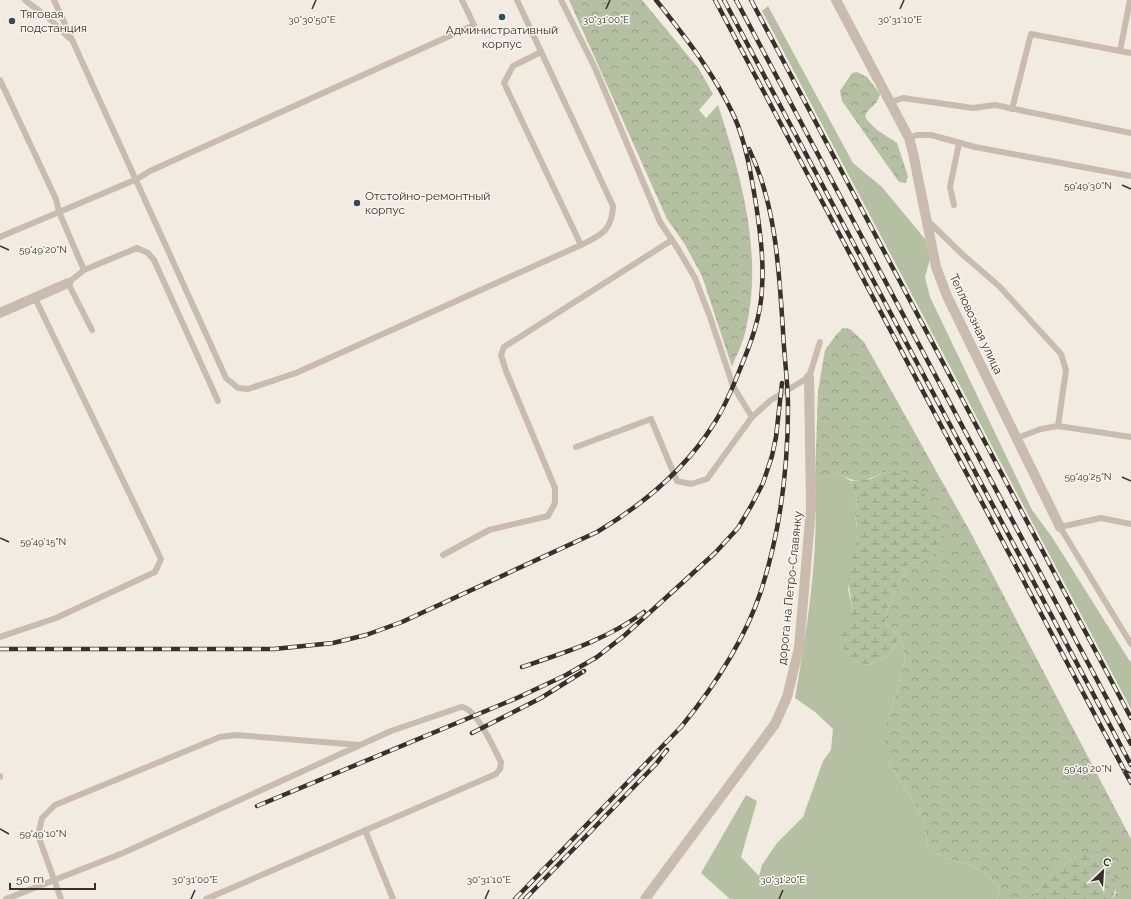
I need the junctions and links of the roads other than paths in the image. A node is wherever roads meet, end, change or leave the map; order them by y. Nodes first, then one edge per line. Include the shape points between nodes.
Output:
1 (25, 0) edge
2 (54, 0) edge
3 (462, 0) edge
4 (517, 0) edge
5 (561, 0) edge
6 (836, 0) edge
7 (1130, 0) edge
8 (73, 43) junction
9 (1120, 51) junction
10 (541, 52) junction
11 (1131, 53) edge
12 (0, 80) edge
13 (891, 102) junction
14 (1012, 109) junction
15 (1131, 133) edge
16 (909, 138) junction
17 (960, 143) junction
18 (1131, 176) edge
19 (137, 179) junction
20 (954, 205) dead end
21 (59, 212) junction
22 (926, 219) junction
23 (0, 237) edge
24 (672, 240) junction
25 (581, 245) junction
26 (84, 270) junction
27 (68, 283) junction
28 (35, 298) junction
29 (0, 313) edge
30 (92, 330) dead end
31 (820, 342) dead end
32 (809, 377) junction
33 (218, 401) dead end
34 (752, 418) junction
35 (1058, 426) junction
36 (1131, 437) edge
37 (1017, 438) junction
38 (576, 447) dead end
39 (1131, 524) edge
40 (1060, 527) junction
41 (443, 555) dead end
42 (0, 637) edge
43 (1131, 644) edge
44 (360, 745) junction
45 (365, 830) junction
46 (53, 880) junction
47 (6, 899) edge
48 (60, 899) edge
49 (206, 899) edge
50 (393, 899) edge
51 (644, 899) edge

1 - 8 lane via 51,20
2 - 8 lane
3 - 19 lane via 474,25 142,174
4 - 10 lane
5 - 24 lane via 595,68 660,222
6 - 13 street, Тепловозная улица
7 - 9 lane
8 - 19 lane
9 - 11 lane
9 - 14 lane via 1031,34
10 - 25 lane via 613,206 613,218 609,227 600,236
10 - 25 lane via 513,66 504,83
12 - 21 lane via 56,199
13 - 14 lane via 910,98 974,108 995,105
13 - 16 street, Тепловозная улица
14 - 15 lane
16 - 17 lane via 924,134
16 - 22 street, Тепловозная улица
17 - 18 lane
17 - 20 lane via 950,187
19 - 21 lane
19 - 25 lane via 226,378 238,388 260,386 296,373
21 - 23 lane
21 - 26 lane
22 - 35 lane via 999,286 1061,354 1066,370
22 - 37 street, Тепловозная улица via 936,267 946,296
24 - 34 lane via 695,278 733,386
24 - 41 lane via 504,347 501,355 555,488 555,503 548,516 489,530
26 - 27 lane
26 - 33 lane via 137,248 148,253 164,280
27 - 28 street
27 - 30 lane
28 - 29 street
28 - 42 lane via 161,559 155,572 56,618
31 - 32 lane
32 - 34 lane via 771,400
32 - 51 street, дорога на Петро-Славянку via 811,508 799,648 787,697 775,724
34 - 38 lane via 707,479 691,484 677,481 651,419
35 - 36 lane
35 - 37 lane
37 - 40 street, Тепловозная улица
39 - 40 lane via 1102,518
40 - 43 lane, Тепловозная улица
44 - 45 lane via 391,731 464,707 475,716 501,762 496,774
44 - 46 lane via 123,853
44 - 46 lane via 236,735 220,737 55,805 42,818 38,835
45 - 49 lane
45 - 50 lane
46 - 47 lane
46 - 48 lane

